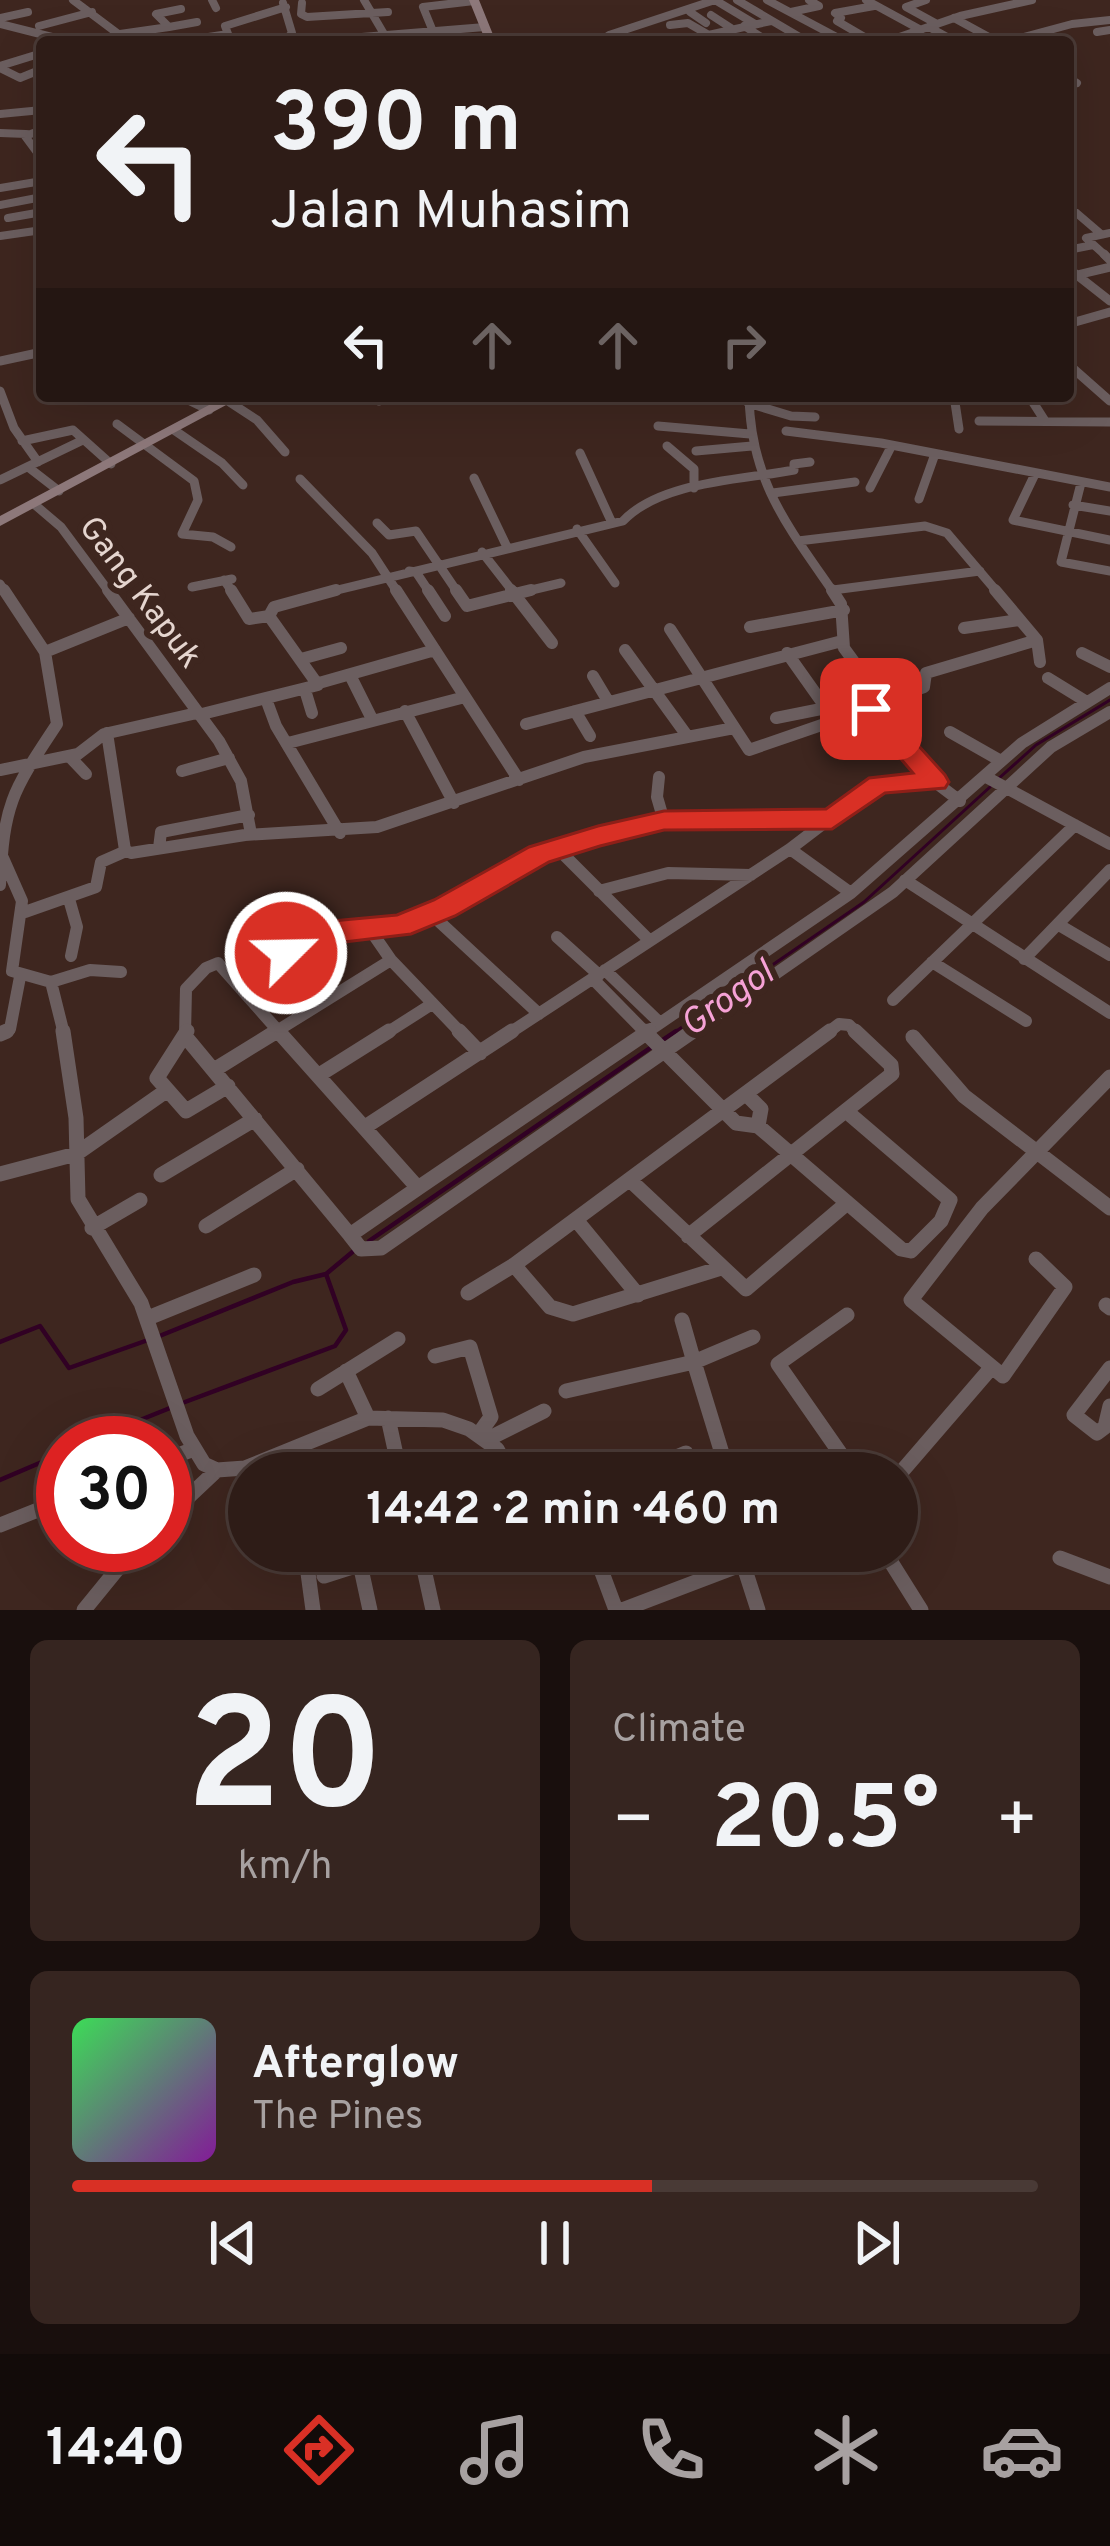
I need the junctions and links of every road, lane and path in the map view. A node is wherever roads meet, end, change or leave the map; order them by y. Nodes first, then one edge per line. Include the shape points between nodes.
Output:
1 (73, 0) edge
2 (364, 0) edge
3 (474, 0) edge
4 (715, 0) edge
5 (766, 0) edge
6 (809, 0) edge
7 (866, 0) edge
8 (926, 0) edge
9 (989, 0) edge
10 (1029, 0) edge
11 (341, 2) edge
12 (283, 3) edge
13 (302, 3) dead end
14 (742, 3) edge
15 (824, 4) dead end
16 (875, 5) junction
17 (725, 6) junction
18 (1001, 7) junction
19 (181, 9) dead end
20 (28, 12) dead end
21 (370, 12) junction
22 (388, 12) dead end
23 (690, 12) junction
24 (791, 12) junction
25 (92, 13) junction
26 (345, 13) junction
27 (334, 14) junction
28 (838, 17) junction
29 (657, 18) junction
30 (954, 18) junction
31 (3, 19) edge
32 (771, 20) junction
33 (1110, 20) edge
34 (197, 22) dead end
35 (755, 24) junction
36 (670, 26) junction
37 (744, 26) junction
38 (170, 27) junction
39 (485, 27) junction
40 (929, 27) junction
41 (730, 28) junction
42 (434, 29) junction
43 (1110, 30) edge
44 (1097, 32) dead end
45 (120, 34) junction
46 (384, 34) junction
47 (706, 34) junction
48 (608, 35) dead end
49 (49, 36) edge
50 (122, 36) edge
51 (229, 36) edge
52 (289, 36) edge
53 (350, 36) edge
54 (362, 36) edge
55 (438, 36) edge
56 (489, 36) edge
57 (686, 36) edge
58 (701, 36) edge
59 (760, 36) edge
60 (798, 36) edge
61 (835, 36) edge
62 (865, 36) edge
63 (903, 36) edge
64 (945, 36) edge
65 (990, 36) edge
66 (1025, 36) edge
67 (36, 55) edge
68 (0, 67) edge
69 (36, 71) edge
70 (36, 111) edge
71 (27, 112) junction
72 (0, 114) edge
73 (36, 124) edge
74 (36, 132) edge
75 (0, 133) edge
76 (26, 134) junction
77 (36, 150) edge
78 (36, 183) edge
79 (0, 188) edge
80 (36, 198) edge
81 (0, 206) edge
82 (1074, 211) edge
83 (36, 213) edge
84 (8, 218) dead end
85 (36, 231) edge
86 (1106, 233) edge
87 (0, 236) edge
88 (1093, 245) junction
89 (1074, 249) edge
90 (1110, 264) edge
91 (1074, 271) edge
92 (1074, 273) edge
93 (1110, 301) edge
94 (1110, 312) edge
95 (1074, 323) edge
96 (36, 353) edge
97 (0, 361) edge
98 (1074, 368) edge
99 (1105, 390) edge
100 (0, 391) edge
101 (1110, 401) edge
102 (192, 402) edge
103 (227, 402) edge
104 (234, 402) edge
105 (749, 402) edge
106 (754, 402) edge
107 (955, 402) edge
108 (1033, 402) edge
109 (209, 410) junction
110 (815, 417) dead end
111 (980, 421) dead end
112 (1045, 421) junction
113 (1110, 422) edge
114 (117, 424) dead end
115 (658, 426) dead end
116 (959, 429) dead end
117 (174, 430) junction
118 (786, 431) dead end
119 (83, 440) junction
120 (751, 440) junction
121 (22, 441) junction
122 (146, 445) junction
123 (667, 446) dead end
124 (892, 446) junction
125 (696, 451) dead end
126 (285, 452) dead end
127 (580, 453) dead end
128 (935, 454) junction
129 (810, 462) dead end
130 (33, 464) junction
131 (111, 464) junction
132 (761, 474) junction
133 (1035, 474) junction
134 (474, 478) dead end
135 (300, 479) dead end
136 (0, 480) edge
137 (855, 482) dead end
138 (1081, 483) junction
139 (243, 485) dead end
140 (1110, 487) edge
141 (694, 488) junction
142 (870, 488) dead end
143 (59, 491) junction
144 (772, 494) junction
145 (919, 499) dead end
146 (1072, 505) junction
147 (40, 508) junction
148 (1110, 511) edge
149 (0, 522) edge
150 (377, 523) dead end
151 (612, 523) junction
152 (577, 530) junction
153 (1066, 533) junction
154 (1110, 540) edge
155 (798, 541) junction
156 (231, 547) dead end
157 (507, 547) junction
158 (482, 552) junction
159 (443, 561) junction
160 (406, 571) junction
161 (980, 571) junction
162 (1110, 571) edge
163 (468, 572) dead end
164 (385, 576) junction
165 (561, 583) dead end
166 (615, 583) dead end
167 (0, 584) edge
168 (192, 587) dead end
169 (832, 590) junction
170 (516, 596) junction
171 (844, 610) junction
172 (269, 616) junction
173 (445, 616) dead end
174 (129, 618) junction
175 (1019, 620) junction
176 (750, 627) dead end
177 (964, 628) dead end
178 (670, 629) dead end
179 (1037, 640) junction
180 (842, 641) junction
181 (552, 643) dead end
182 (340, 648) dead end
183 (435, 650) junction
184 (626, 650) dead end
185 (45, 652) junction
186 (787, 653) junction
187 (1082, 653) dead end
188 (301, 659) junction
189 (1040, 662) dead end
190 (1110, 668) edge
191 (350, 675) junction
192 (593, 676) dead end
193 (700, 676) junction
194 (1048, 678) dead end
195 (319, 683) junction
196 (1110, 688) edge
197 (652, 689) junction
198 (305, 690) junction
199 (465, 697) junction
200 (266, 699) junction
201 (608, 701) junction
202 (1087, 702) junction
203 (876, 705) junction
204 (405, 711) junction
205 (575, 711) junction
206 (1110, 712) edge
207 (200, 713) junction
208 (312, 713) dead end
209 (776, 718) dead end
210 (372, 719) junction
211 (526, 724) dead end
212 (734, 728) junction
213 (950, 732) dead end
214 (107, 733) junction
215 (590, 736) dead end
216 (688, 737) junction
217 (288, 743) junction
218 (69, 756) junction
219 (229, 758) junction
220 (1001, 761) junction
221 (29, 762) junction
222 (0, 770) edge
223 (182, 771) dead end
224 (86, 774) dead end
225 (659, 777) dead end
226 (519, 780) junction
227 (935, 782) junction
228 (997, 784) junction
229 (960, 801) junction
230 (454, 802) junction
231 (249, 815) junction
232 (832, 819) junction
233 (664, 820) junction
234 (1075, 825) junction
235 (340, 832) junction
236 (251, 834) junction
237 (1110, 844) edge
238 (159, 848) junction
239 (558, 849) junction
240 (790, 849) junction
241 (126, 851) junction
242 (3, 858) edge
243 (1110, 870) edge
244 (751, 874) junction
245 (904, 880) junction
246 (0, 885) edge
247 (599, 891) junction
248 (851, 893) junction
249 (69, 898) junction
250 (26, 912) junction
251 (431, 914) junction
252 (971, 925) junction
253 (1059, 925) junction
254 (371, 931) junction
255 (557, 937) dead end
256 (649, 940) junction
257 (71, 956) dead end
258 (1110, 956) edge
259 (1024, 959) junction
260 (391, 960) junction
261 (932, 962) junction
262 (121, 972) dead end
263 (599, 975) junction
264 (20, 976) junction
265 (51, 982) junction
266 (239, 982) junction
267 (893, 1000) dead end
268 (432, 1004) junction
269 (1110, 1013) edge
270 (539, 1014) junction
271 (1026, 1021) dead end
272 (278, 1028) junction
273 (654, 1029) junction
274 (0, 1034) edge
275 (185, 1036) junction
276 (914, 1037) dead end
277 (667, 1050) junction
278 (480, 1052) junction
279 (214, 1070) junction
280 (319, 1075) junction
281 (1110, 1077) edge
282 (229, 1087) junction
283 (166, 1091) junction
284 (746, 1094) junction
285 (724, 1109) junction
286 (845, 1111) junction
287 (255, 1119) junction
288 (758, 1126) junction
289 (365, 1127) junction
290 (1038, 1153) junction
291 (76, 1154) junction
292 (789, 1154) junction
293 (297, 1169) junction
294 (0, 1174) edge
295 (161, 1175) dead end
296 (632, 1181) junction
297 (418, 1188) junction
298 (140, 1200) dead end
299 (847, 1204) junction
300 (1109, 1205) edge
301 (578, 1221) junction
302 (206, 1226) dead end
303 (92, 1228) junction
304 (688, 1236) junction
305 (357, 1243) junction
306 (1036, 1259) dead end
307 (514, 1265) junction
308 (721, 1268) junction
309 (254, 1276) dead end
310 (468, 1293) dead end
311 (638, 1295) junction
312 (847, 1315) dead end
313 (682, 1320) dead end
314 (150, 1324) junction
315 (753, 1337) dead end
316 (398, 1339) dead end
317 (435, 1356) dead end
318 (694, 1362) junction
319 (991, 1368) junction
320 (1110, 1368) edge
321 (346, 1371) junction
322 (318, 1389) dead end
323 (566, 1391) dead end
324 (1110, 1406) edge
325 (544, 1411) dead end
326 (368, 1418) junction
327 (388, 1418) junction
328 (482, 1437) junction
329 (194, 1449) joint
330 (286, 1452) edge
331 (395, 1452) edge
332 (494, 1452) edge
333 (722, 1452) edge
334 (839, 1452) edge
335 (918, 1453) edge
336 (228, 1469) edge
337 (217, 1470) junction
338 (192, 1494) edge
339 (36, 1511) edge
340 (0, 1525) edge
341 (1060, 1558) dead end
342 (115, 1572) edge
343 (308, 1572) edge
344 (336, 1572) edge
345 (362, 1572) edge
346 (425, 1572) edge
347 (603, 1572) edge
348 (706, 1572) edge
349 (746, 1572) edge
350 (897, 1572) edge
351 (324, 1576) dead end
352 (1110, 1577) edge
353 (84, 1610) edge
354 (313, 1610) edge
355 (370, 1610) edge
356 (433, 1610) edge
357 (619, 1610) edge
358 (758, 1610) edge
359 (921, 1610) edge

1 - 25 street
2 - 21 street
3 - 39 main road
3 - 42 street via 423,7
4 - 17 street
4 - 23 street
5 - 14 street
5 - 24 street
6 - 24 street via 819,6
7 - 16 street
8 - 40 street via 906,8
9 - 18 street
10 - 18 street
11 - 26 street
12 - 51 street via 225,26
12 - 52 street
13 - 27 street via 305,17
14 - 17 street
14 - 32 street
15 - 28 street
16 - 28 street
16 - 40 street
17 - 35 street
18 - 30 street
19 - 38 street via 156,14
20 - 31 street
21 - 22 street
21 - 26 street
21 - 46 street
23 - 29 street
23 - 41 street
24 - 61 street
25 - 31 street
25 - 45 street
26 - 27 street
27 - 53 street
28 - 62 street
29 - 36 street
29 - 48 street
30 - 40 street
30 - 65 street
31 - 49 street
32 - 35 street
32 - 60 street
33 - 66 street
34 - 38 street
35 - 37 street
36 - 47 street via 688,23
36 - 57 street
37 - 41 street
37 - 59 street
38 - 45 street
39 - 42 street
39 - 56 main road
40 - 63 street
40 - 64 street
41 - 47 street
42 - 46 street
42 - 55 street
43 - 44 street
45 - 50 street
46 - 54 street
47 - 58 street
67 - 68 street
68 - 69 street via 20,78
70 - 71 street
71 - 72 street
71 - 73 street
74 - 76 street
75 - 76 street
76 - 77 street
78 - 79 street
80 - 81 street
82 - 86 street
83 - 84 street
85 - 87 street
86 - 88 street via 1086,237
88 - 89 street
88 - 90 street
90 - 91 street
92 - 93 street
94 - 95 street
96 - 97 street
98 - 99 street
99 - 101 street
100 - 121 street
102 - 109 street
103 - 109 main road
104 - 126 street
105 - 120 street
106 - 110 street
107 - 116 street
108 - 112 street
109 - 117 main road
111 - 112 street
112 - 113 street
114 - 122 street
115 - 120 street
117 - 122 main road
117 - 139 street
118 - 124 street
119 - 121 street via 68,430
119 - 130 street
119 - 131 street
120 - 125 street
120 - 132 street
121 - 130 street
122 - 131 main road
122 - 156 street via 197,487 182,534
123 - 141 street via 694,469
124 - 128 street
124 - 142 street
127 - 151 street
128 - 133 street
128 - 145 street
129 - 132 street
130 - 136 street
130 - 143 street
131 - 143 main road
132 - 141 street
132 - 144 street
133 - 138 street
133 - 153 street via 1012,519
134 - 157 street
135 - 164 street via 369,548
137 - 144 street
138 - 140 street
138 - 146 street
141 - 151 street via 637,499 630,519
143 - 147 main road
144 - 155 street
146 - 148 street
146 - 153 street
147 - 149 main road
147 - 174 street, Gang Kapuk
150 - 159 street via 389,535 416,531
151 - 152 street
152 - 157 street
152 - 166 street
153 - 154 street
153 - 162 street via 1063,563
155 - 161 street via 925,526 946,533
155 - 169 street
157 - 158 street
158 - 159 street
158 - 170 street
159 - 160 street
159 - 163 street
159 - 170 street via 467,606
160 - 164 street
160 - 173 street via 416,572
161 - 169 street
161 - 175 street
164 - 172 street via 278,605
164 - 183 street
165 - 170 street
167 - 185 street
168 - 172 street via 228,579 249,619
169 - 171 street
170 - 181 street
171 - 176 street
171 - 180 street
172 - 188 street
174 - 185 street
174 - 207 street, Gang Kapuk
175 - 177 street
175 - 179 street
178 - 193 street
179 - 189 street
179 - 203 street via 926,673 924,687
180 - 186 street
180 - 203 street
182 - 188 street
183 - 191 street
183 - 199 street
184 - 197 street
185 - 221 street via 57,724
186 - 193 street
186 - 209 street via 826,707
187 - 190 street
188 - 195 street
191 - 195 street
191 - 210 street
192 - 201 street
193 - 197 street
193 - 212 street
194 - 202 street
195 - 198 street
196 - 202 street
197 - 201 street
197 - 216 street
198 - 200 street
198 - 208 street
199 - 204 street
199 - 226 street
200 - 207 street
200 - 217 street
201 - 205 street
202 - 220 street
203 - 212 street via 749,750
203 - 227 street
204 - 210 street
204 - 230 street
205 - 211 street
205 - 215 street
206 - 228 street
207 - 214 street
207 - 219 street, Gang Kapuk
210 - 217 street
212 - 216 street
213 - 220 street
214 - 218 street
214 - 241 street
216 - 226 street
217 - 235 street
218 - 221 street
218 - 224 street
219 - 223 street
219 - 231 street, Gang Kapuk
220 - 228 street
221 - 222 street
221 - 242 street via 8,802
225 - 233 street
226 - 230 street
227 - 229 street
227 - 232 street via 879,784
228 - 229 street
228 - 234 street
228 - 245 street
229 - 248 street
230 - 235 street
231 - 236 street, Gang Kapuk
231 - 238 street via 161,832
232 - 233 street
232 - 240 street
233 - 239 street
234 - 237 street
234 - 252 street
235 - 236 street
236 - 238 street
238 - 241 street
239 - 247 street
239 - 251 street
240 - 244 street
240 - 248 street
241 - 249 street via 104,858 96,887
242 - 246 street
242 - 250 street
243 - 253 street
244 - 247 street via 668,873
244 - 256 street
245 - 252 street
245 - 277 street
247 - 256 street
248 - 273 street
249 - 250 street
249 - 257 street via 77,927
250 - 264 street via 12,970
251 - 254 street
251 - 270 street
252 - 259 street
252 - 261 street
253 - 258 street
253 - 259 street
254 - 260 street
254 - 266 street via 321,935
255 - 263 street
256 - 263 street
259 - 269 street
260 - 268 street
260 - 272 street
261 - 267 street
261 - 271 street
262 - 265 street via 90,970
263 - 270 street
263 - 273 street
264 - 265 street
264 - 274 street via 10,1029
265 - 291 street
266 - 272 street
266 - 275 street via 218,963 196,976 184,993
268 - 278 street
268 - 280 street
270 - 278 street
272 - 279 street
272 - 280 street
273 - 277 street
273 - 297 street
275 - 279 street
275 - 283 street via 158,1075
276 - 290 street via 964,1096
277 - 285 street
277 - 305 street via 381,1248
278 - 289 street
279 - 282 street
280 - 289 street
281 - 290 street
282 - 283 street via 188,1112
282 - 287 street
283 - 291 street
284 - 285 street
284 - 286 street via 844,1022 894,1071
284 - 288 street via 760,1109
285 - 288 street via 740,1125
285 - 296 street
286 - 292 street
286 - 299 street via 951,1204 911,1251
287 - 293 street
287 - 295 street
288 - 292 street
289 - 297 street
290 - 300 street
290 - 319 street via 911,1294
291 - 294 street
291 - 303 street via 75,1189
292 - 299 street
292 - 304 street
293 - 302 street
293 - 305 street
296 - 301 street
296 - 304 street
297 - 305 street
298 - 303 street
299 - 308 street via 748,1289
301 - 307 street
301 - 311 street
303 - 314 street
304 - 308 street
306 - 319 street via 1065,1287 1004,1375
307 - 310 street
307 - 311 street via 564,1313
308 - 311 street
309 - 314 street
312 - 334 street via 778,1364
313 - 318 street
314 - 329 street
315 - 318 street
316 - 321 street
317 - 328 street via 470,1346 491,1417
318 - 323 street
318 - 333 street
319 - 335 street
320 - 324 street via 1074,1414 1097,1432
321 - 322 street
321 - 326 street
325 - 328 street
326 - 327 street
326 - 330 street
327 - 328 street via 443,1420
327 - 331 street
328 - 332 street
329 - 337 street
336 - 337 street
337 - 338 street
339 - 340 street
341 - 352 street
342 - 353 street
343 - 354 street
344 - 351 street
345 - 355 street
346 - 356 street
347 - 357 street
348 - 357 street
349 - 358 street
350 - 359 street

